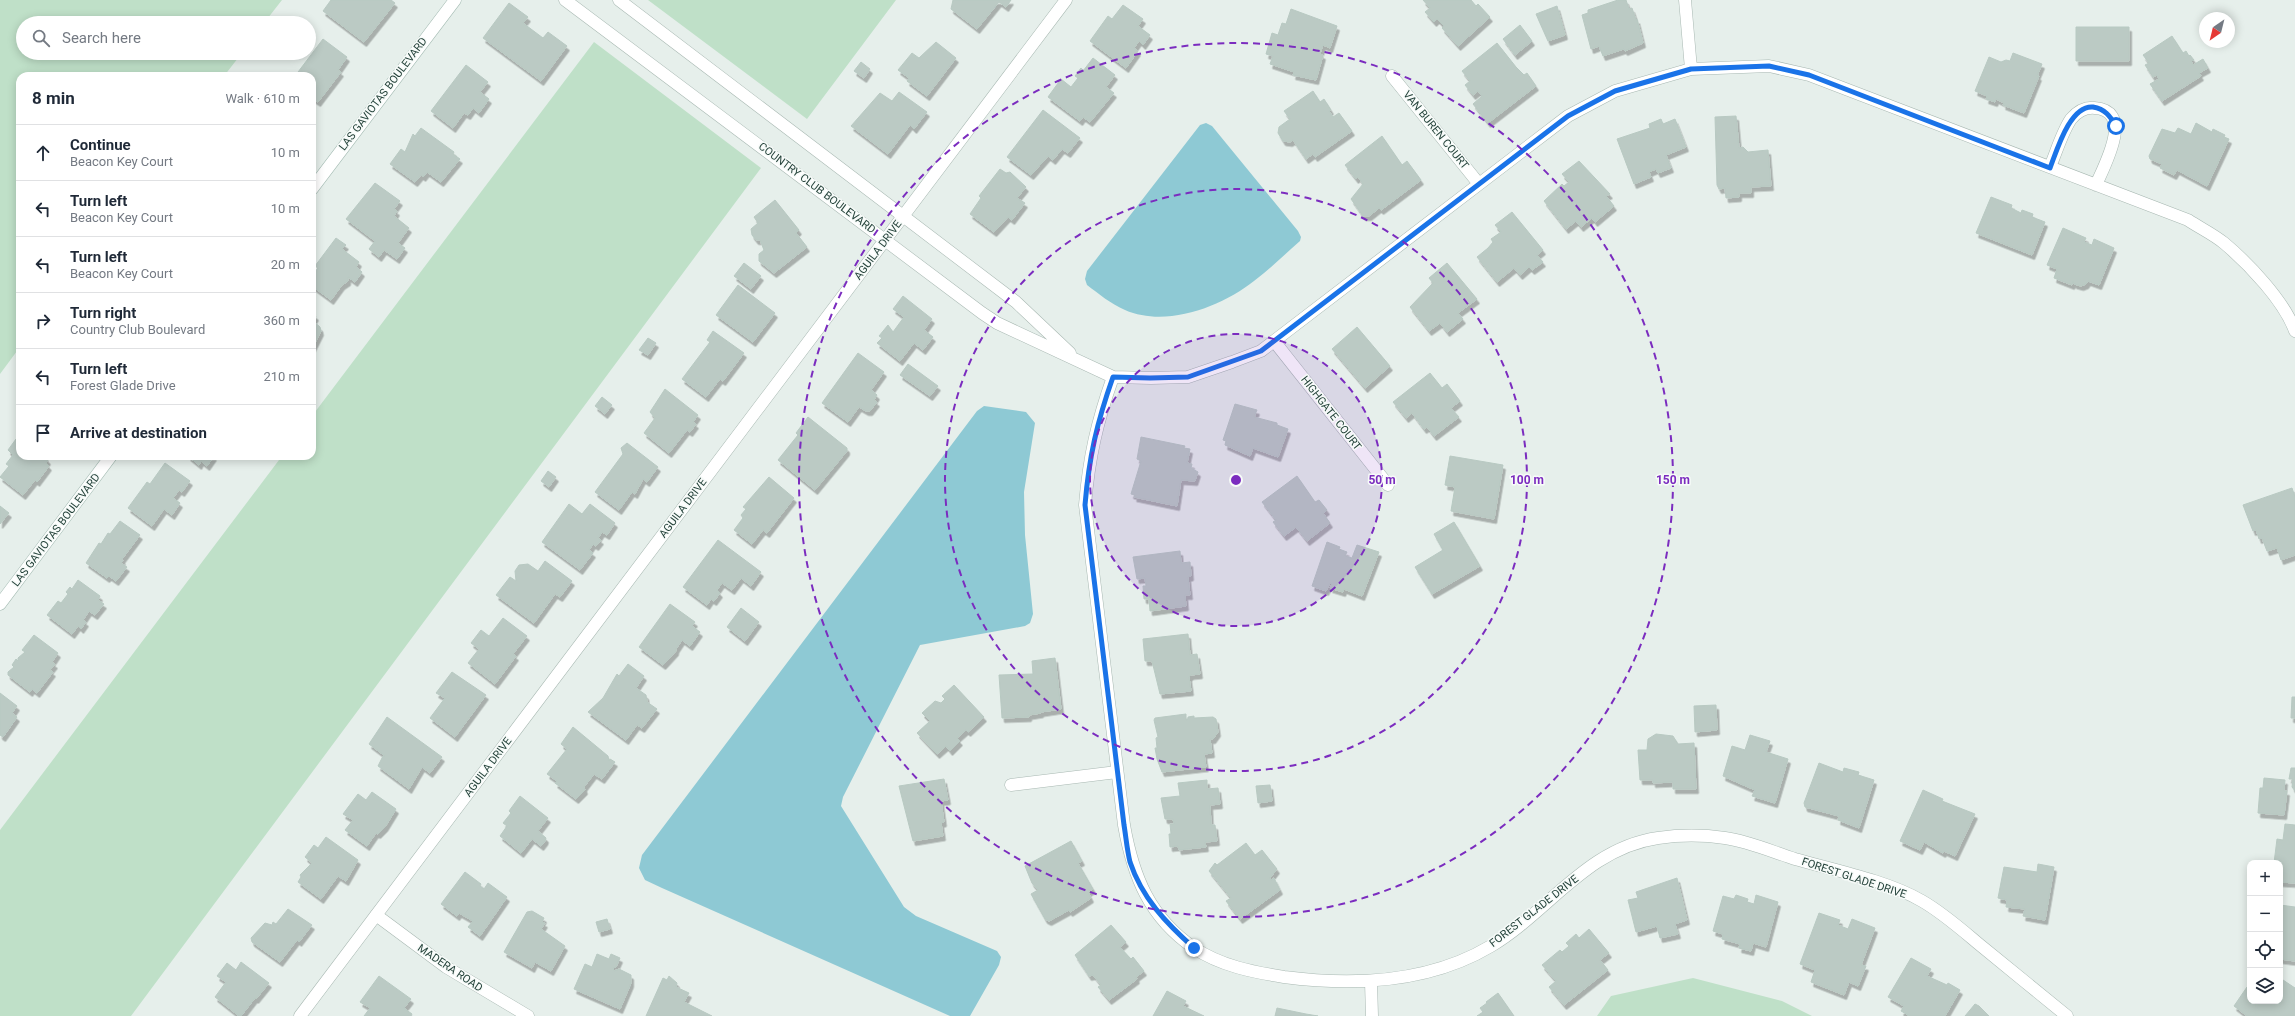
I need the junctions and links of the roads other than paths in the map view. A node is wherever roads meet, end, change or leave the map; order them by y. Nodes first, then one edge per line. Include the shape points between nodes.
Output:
1 (455, 0) edge
2 (565, 0) edge
3 (619, 0) edge
4 (1066, 0) edge
5 (1685, 0) edge
6 (1691, 69) junction
7 (1392, 76) dead end
8 (2050, 168) junction
9 (316, 184) edge
10 (1479, 184) junction
11 (2096, 185) junction
12 (904, 215) junction
13 (886, 239) junction
14 (2295, 331) edge
15 (1274, 341) junction
16 (1078, 361) junction
17 (1113, 377) junction
18 (108, 460) edge
19 (1388, 485) dead end
20 (0, 604) edge
21 (1117, 772) junction
22 (1012, 785) dead end
23 (376, 915) junction
24 (1371, 982) junction
25 (300, 1016) edge
26 (528, 1016) edge
27 (1372, 1016) edge
28 (2067, 1016) edge

1 - 9 street, LAS GAVIOTAS BOULEVARD
2 - 13 street, COUNTRY CLUB BOULEVARD
3 - 12 street, COUNTRY CLUB BOULEVARD
4 - 12 street, AGUILA DRIVE
5 - 6 street
6 - 8 street, COUNTRY CLUB BOULEVARD via 1769,66 1809,75
6 - 10 street, COUNTRY CLUB BOULEVARD via 1615,91 1568,116
7 - 10 street, VAN BUREN COURT
8 - 11 street, COUNTRY CLUB BOULEVARD
8 - 11 street via 2071,120 2089,107 2100,108 2110,116 2116,126 2116,137
10 - 15 street, COUNTRY CLUB BOULEVARD
11 - 14 street, COUNTRY CLUB BOULEVARD via 2188,220 2224,243 2260,278 2291,319
12 - 13 street, AGUILA DRIVE
12 - 16 street, COUNTRY CLUB BOULEVARD via 1016,302
13 - 16 street, COUNTRY CLUB BOULEVARD via 997,323
13 - 23 street, AGUILA DRIVE
15 - 17 street, COUNTRY CLUB BOULEVARD via 1261,351 1188,377
15 - 19 street, HIGHGATE COURT
16 - 17 street, COUNTRY CLUB BOULEVARD
17 - 21 street, FOREST GLADE DRIVE via 1098,418 1085,505
18 - 20 street, LAS GAVIOTAS BOULEVARD
21 - 22 street
21 - 24 street, FOREST GLADE DRIVE via 1130,861 1142,888 1166,924 1194,948 1226,964 1260,974 1316,981
23 - 25 street, AGUILA DRIVE
23 - 26 street, MADERA ROAD via 446,967
24 - 27 street
24 - 28 street, FOREST GLADE DRIVE via 1412,976 1452,964 1491,946 1595,862 1629,845 1658,838 1688,836 1727,838 1894,888 1922,901

